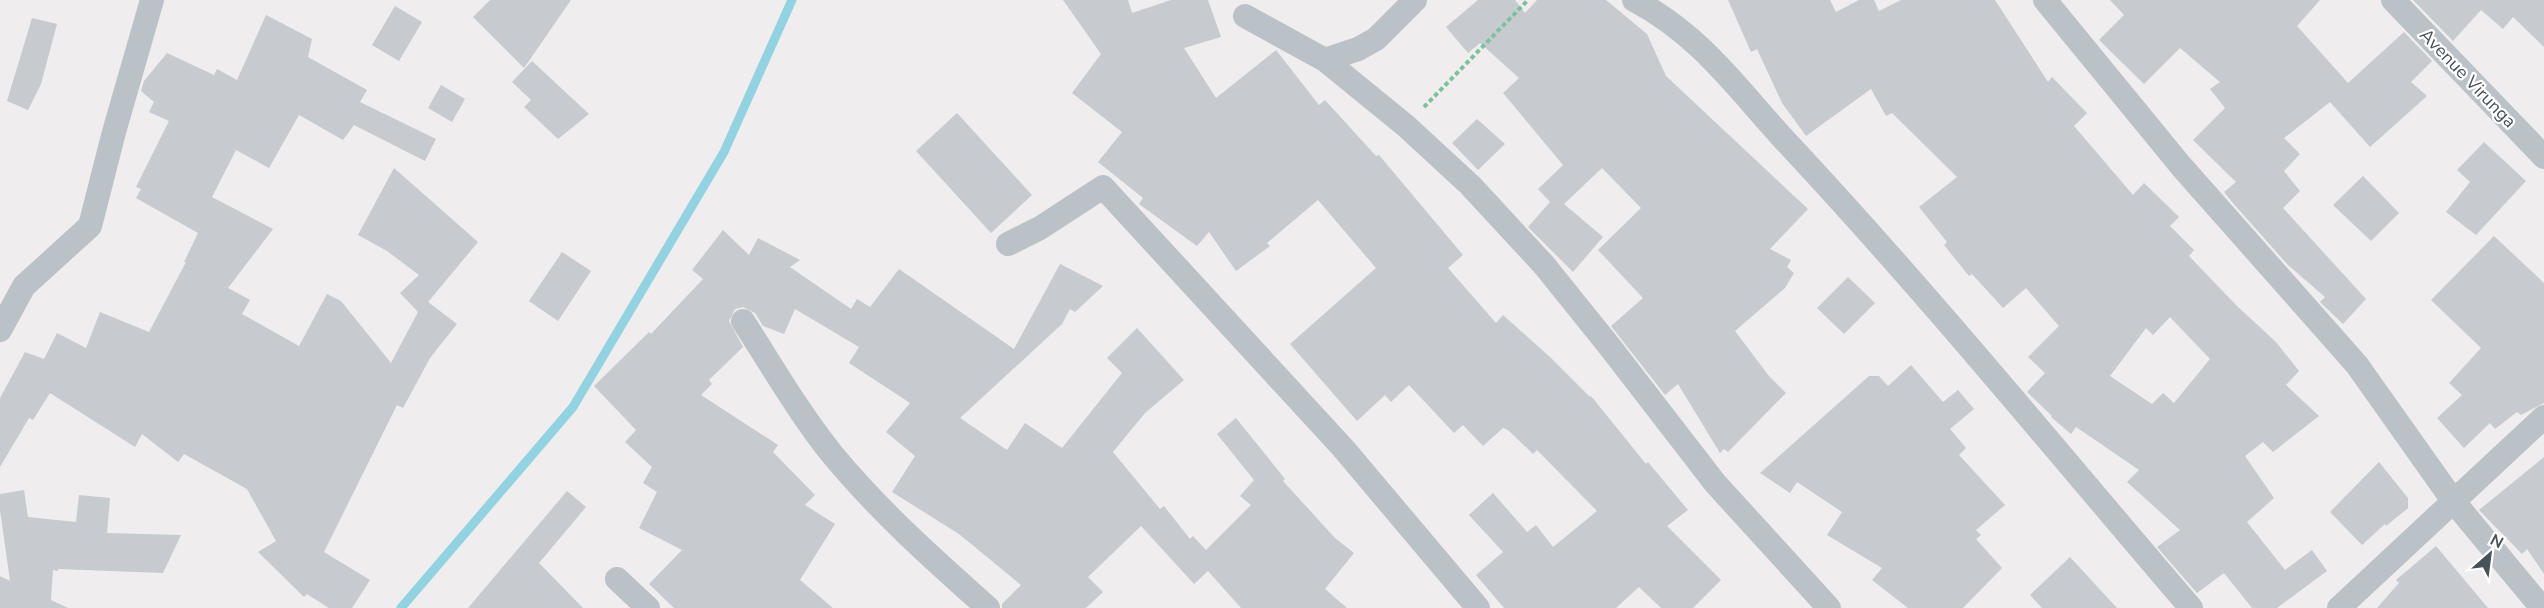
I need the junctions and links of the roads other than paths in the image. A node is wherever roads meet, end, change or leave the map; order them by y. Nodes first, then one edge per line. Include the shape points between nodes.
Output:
1 (152, 0) edge
2 (1415, 0) edge
3 (1634, 0) edge
4 (2045, 0) edge
5 (2393, 0) edge
6 (1245, 16) dead end
7 (1325, 60) junction
8 (2544, 157) edge
9 (1008, 244) dead end
10 (743, 321) dead end
11 (0, 330) edge
12 (2544, 417) edge
13 (2454, 502) junction
14 (617, 579) dead end
15 (648, 608) edge
16 (988, 608) edge
17 (1478, 608) edge
18 (1829, 608) edge
19 (2191, 608) edge
20 (2339, 608) edge
21 (2542, 608) edge

1 - 11 street via 90,226 24,286
2 - 7 street via 1376,39
3 - 19 street via 1689,37 1721,66 1857,218
4 - 13 street via 2181,166 2357,365
5 - 8 street, Avenue Virunga
6 - 7 street
7 - 18 street via 1470,185 1544,265 1715,483
9 - 17 street via 1103,187 1342,448
10 - 16 street via 833,455 916,543
12 - 13 street
13 - 20 street
13 - 21 street
14 - 15 street

